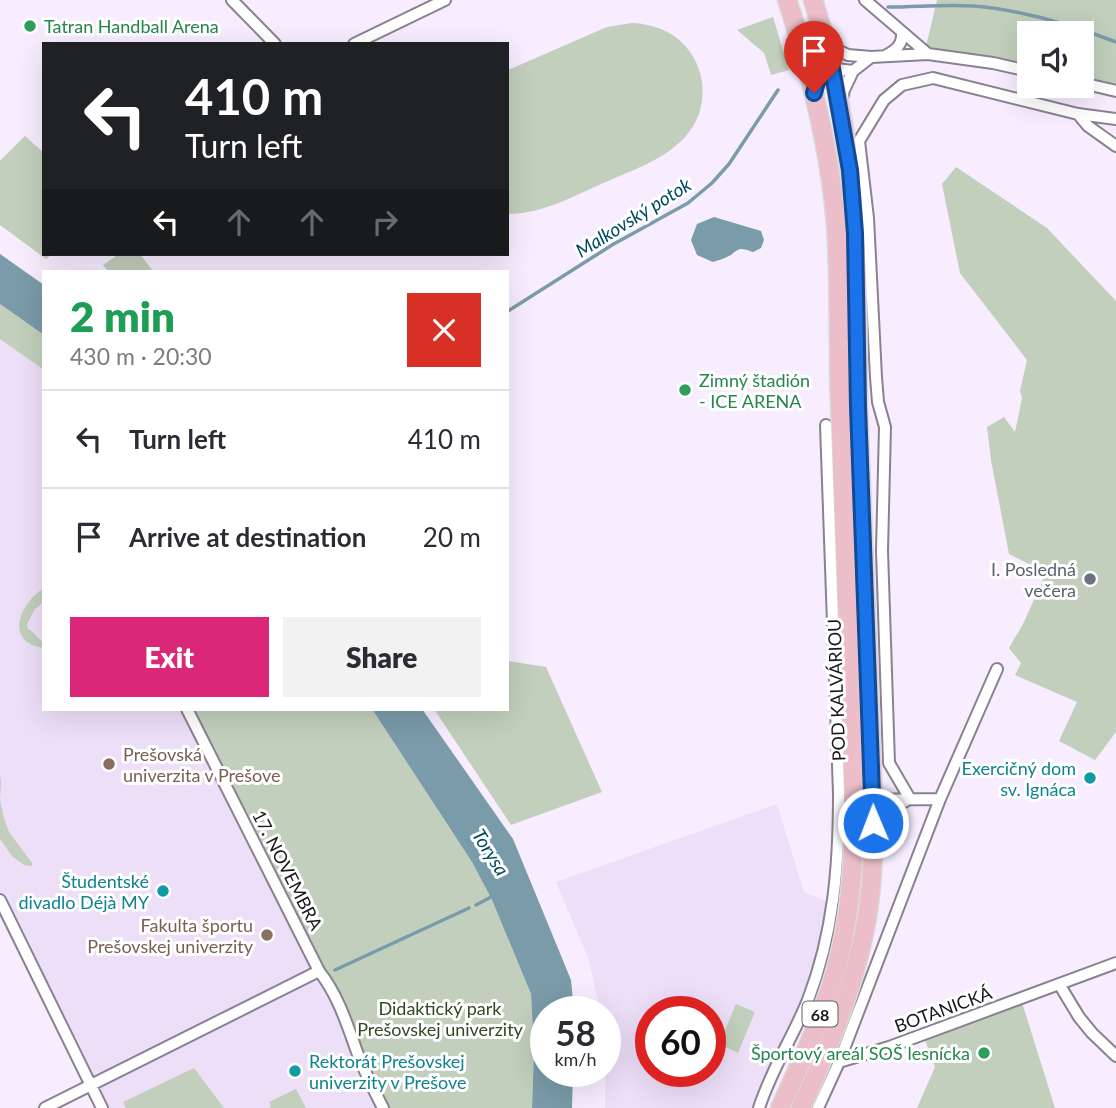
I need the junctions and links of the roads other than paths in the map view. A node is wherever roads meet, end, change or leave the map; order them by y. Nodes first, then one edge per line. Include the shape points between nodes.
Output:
1 (232, 0) edge
2 (444, 0) edge
3 (787, 0) edge
4 (813, 0) edge
5 (865, 0) edge
6 (794, 19) junction
7 (902, 32) junction
8 (824, 35) junction
9 (273, 42) edge
10 (358, 42) edge
11 (928, 54) junction
12 (848, 55) junction
13 (871, 57) junction
14 (884, 57) junction
15 (831, 63) junction
16 (1017, 68) edge
17 (853, 71) junction
18 (933, 78) junction
19 (1094, 86) edge
20 (1116, 91) edge
21 (814, 93) junction
22 (840, 109) junction
23 (1078, 114) junction
24 (1116, 120) edge
25 (1116, 146) edge
26 (826, 425) dead end
27 (997, 669) dead end
28 (188, 711) edge
29 (873, 799) junction
30 (911, 799) junction
31 (940, 799) junction
32 (854, 800) junction
33 (873, 847) junction
34 (0, 900) edge
35 (1116, 963) edge
36 (319, 971) junction
37 (1059, 984) junction
38 (1116, 1056) edge
39 (839, 1062) junction
40 (90, 1084) junction
41 (45, 1108) edge
42 (102, 1108) edge
43 (383, 1108) edge
44 (759, 1108) edge
45 (780, 1108) edge
46 (801, 1108) edge
47 (818, 1108) edge

1 - 9 street
2 - 10 street
3 - 6 main road, 68
4 - 8 main road, 68
5 - 7 street
6 - 15 street via 809,46
6 - 21 main road, 68
7 - 11 street
7 - 14 street via 898,48
8 - 12 street via 831,47
8 - 15 main road, 68
11 - 14 street
11 - 16 street
11 - 18 street
12 - 13 street
12 - 15 street
13 - 14 street
13 - 17 street
15 - 17 street via 836,69
15 - 21 street
15 - 22 main road, POD KALVÁRIOU / 68
17 - 22 street
18 - 23 street
18 - 30 street via 902,85 884,100 859,141 878,402 885,427 882,551 889,763
19 - 20 street
21 - 32 main road, POD KALVÁRIOU / 68 via 837,237
22 - 29 main road, POD KALVÁRIOU / 68 via 855,234
23 - 24 street
23 - 25 street
26 - 44 street, POD KALVÁRIOU via 839,793 834,904 818,971
27 - 31 street
28 - 36 street, 17. NOVEMBRA
29 - 30 street
29 - 32 street
29 - 33 main road, POD KALVÁRIOU / 68
30 - 31 street
30 - 33 street via 886,812
31 - 39 street
32 - 45 main road, POD KALVÁRIOU / 68 via 850,889 837,965
33 - 46 main road, POD KALVÁRIOU / 68 via 861,946 831,1038
34 - 40 street
35 - 37 street, BOTANICKÁ
36 - 40 street
36 - 43 street, 17. NOVEMBRA via 345,1017
37 - 38 street via 1079,1017
37 - 39 street, BOTANICKÁ
39 - 47 street
40 - 41 street
40 - 42 street

